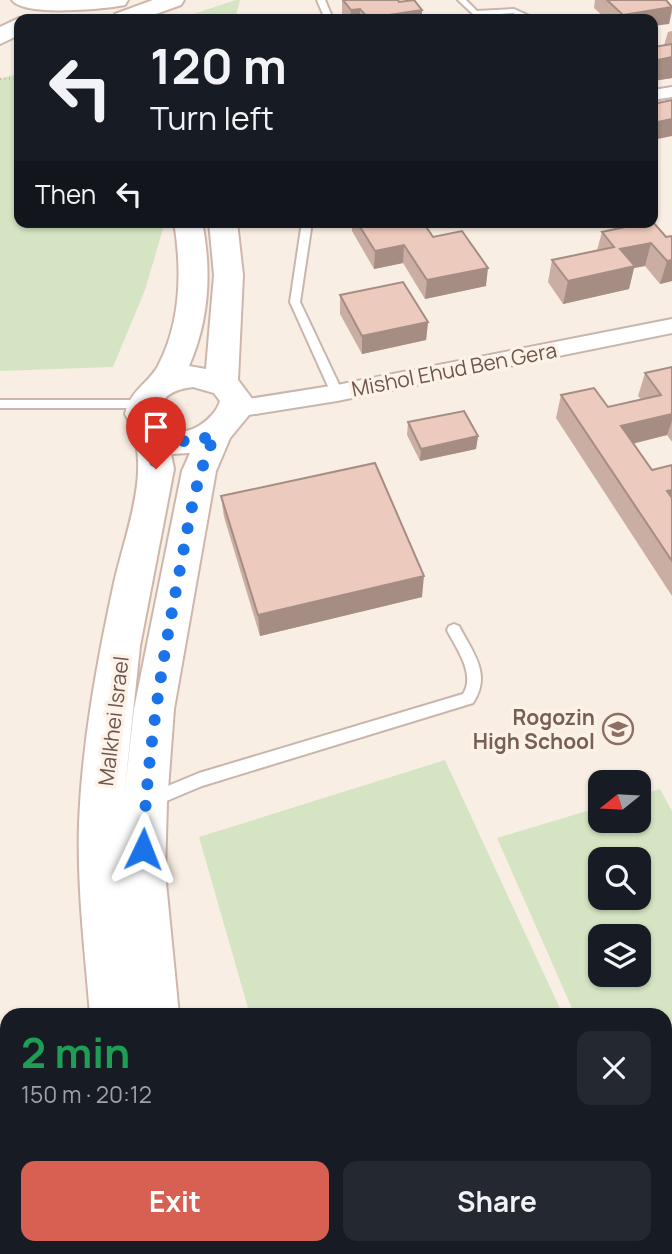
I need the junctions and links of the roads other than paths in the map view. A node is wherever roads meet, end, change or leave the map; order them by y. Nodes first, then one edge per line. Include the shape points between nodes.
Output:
1 (9, 0) edge
2 (23, 0) edge
3 (117, 0) edge
4 (132, 0) edge
5 (173, 0) edge
6 (462, 0) edge
7 (29, 14) edge
8 (96, 14) edge
9 (136, 14) edge
10 (475, 14) edge
11 (475, 14) edge
12 (521, 14) edge
13 (189, 228) edge
14 (224, 228) edge
15 (305, 228) edge
16 (672, 326) edge
17 (337, 393) junction
18 (0, 404) edge
19 (152, 406) junction
20 (224, 409) junction
21 (454, 630) dead end
22 (145, 803) junction
23 (114, 1008) edge
24 (153, 1008) edge

1 - 7 street
2 - 3 street via 82,5
4 - 8 street
5 - 9 street
6 - 11 lane
10 - 12 lane
13 - 19 street via 194,273 178,362
14 - 20 street, Malkhei Israel via 228,258 220,365
15 - 17 lane via 295,302
16 - 17 street, Mishol Ehud Ben Gera
17 - 20 street, Mishol Ehud Ben Gera
18 - 19 lane
19 - 20 street via 194,376
19 - 20 street via 174,441 202,440
19 - 23 street, Malkhei Israel via 156,469 112,706 101,823
20 - 22 street, Malkhei Israel via 199,471 154,709
21 - 22 lane via 477,684 468,699 199,780
22 - 24 street, Malkhei Israel via 142,872

